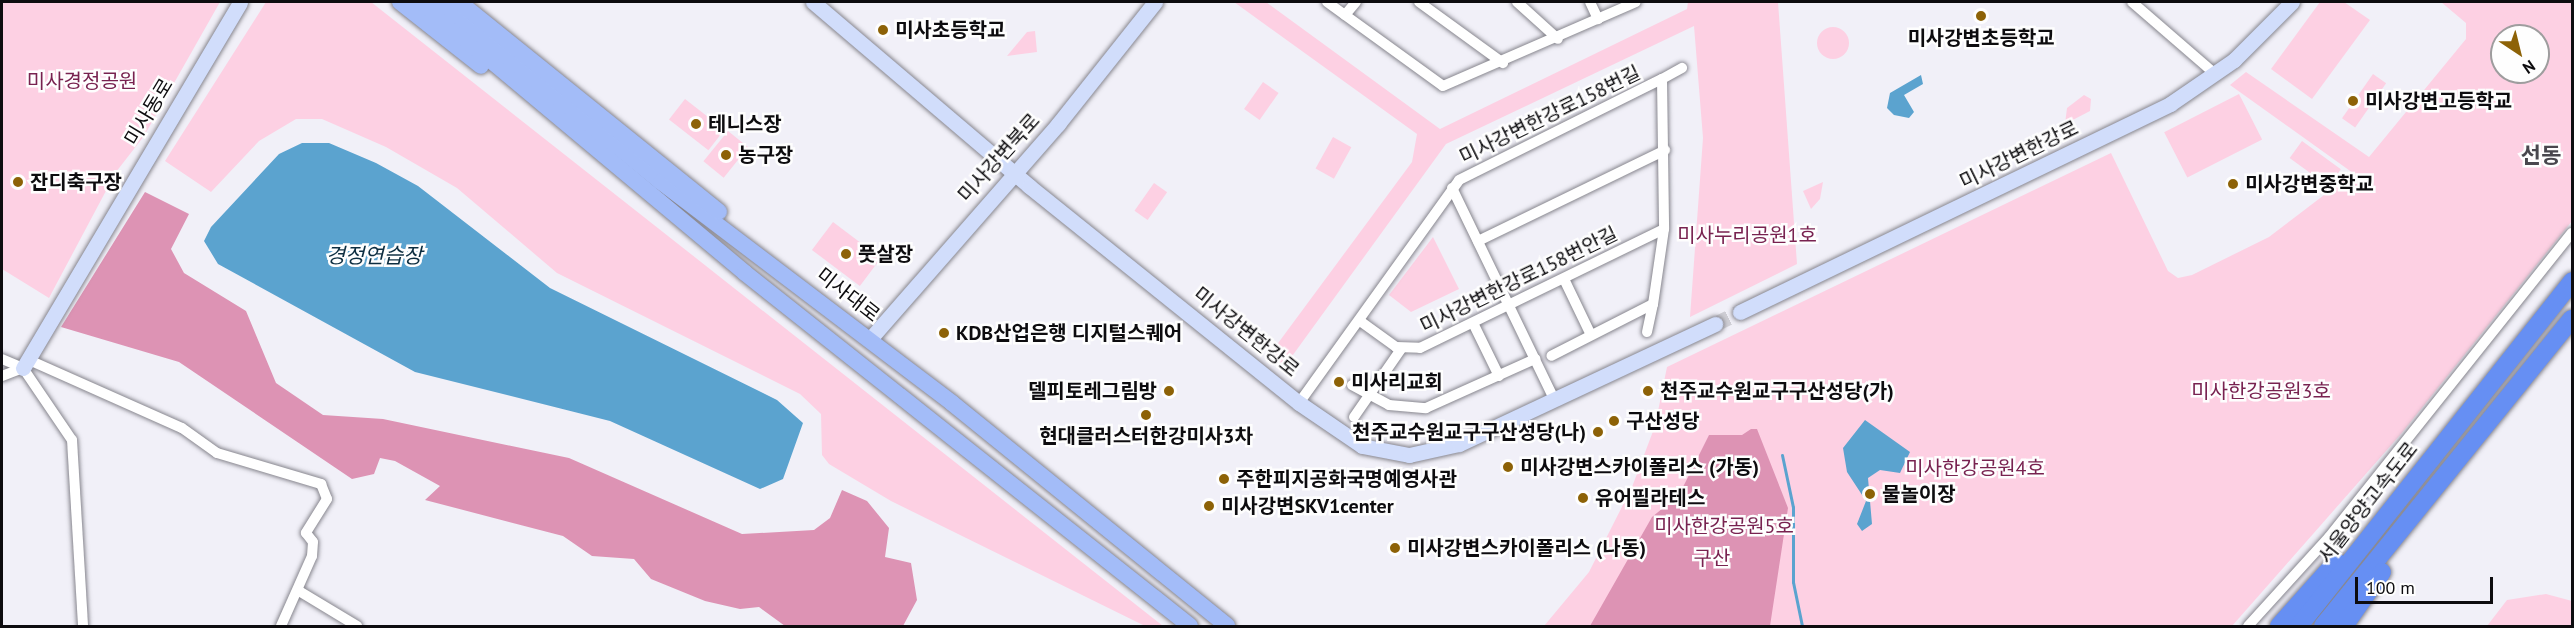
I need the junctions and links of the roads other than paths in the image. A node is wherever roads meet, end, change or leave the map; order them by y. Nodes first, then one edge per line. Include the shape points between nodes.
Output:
1 (240, 2) edge
2 (400, 2) edge
3 (421, 2) edge
4 (441, 2) edge
5 (459, 2) edge
6 (813, 2) edge
7 (1155, 2) edge
8 (1327, 2) edge
9 (1356, 2) edge
10 (1419, 2) edge
11 (1590, 2) edge
12 (1636, 2) edge
13 (2133, 2) edge
14 (2292, 2) edge
15 (1523, 3) edge
16 (1345, 15) junction
17 (1598, 20) junction
18 (1558, 39) junction
19 (1503, 63) junction
20 (1682, 68) dead end
21 (2215, 74) junction
22 (1662, 79) junction
23 (1665, 150) junction
24 (1014, 174) junction
25 (1452, 188) junction
26 (1664, 229) junction
27 (2572, 233) edge
28 (1478, 241) junction
29 (764, 257) junction
30 (745, 273) junction
31 (1564, 279) junction
32 (2572, 281) edge
33 (1653, 304) junction
34 (1509, 306) junction
35 (1740, 312) tunnel mouth
36 (2572, 319) edge
37 (1360, 321) junction
38 (1473, 323) junction
39 (1715, 324) tunnel mouth
40 (1647, 332) dead end
41 (1591, 335) junction
42 (870, 339) junction
43 (1401, 348) junction
44 (1551, 356) dead end
45 (2, 359) edge
46 (1534, 359) junction
47 (26, 364) junction
48 (2, 376) edge
49 (1499, 376) junction
50 (1352, 385) dead end
51 (1369, 397) junction
52 (1554, 399) junction
53 (1299, 403) junction
54 (2472, 407) junction
55 (1354, 417) dead end
56 (2492, 420) junction
57 (299, 591) junction
58 (83, 627) edge
59 (280, 627) edge
60 (357, 627) edge
61 (1190, 627) edge
62 (1227, 627) edge
63 (2248, 627) edge
64 (2278, 627) edge
65 (2299, 627) edge
66 (2323, 627) edge
67 (2344, 627) edge

1 - 47 street, 미사동로
2 - 30 main road
3 - 30 main road
4 - 29 main road, 미사대로 via 661,182
5 - 29 main road via 724,216
6 - 24 street, 미사강변한강로
7 - 24 street, 미사강변북로
8 - 16 street
9 - 16 street
10 - 19 street
11 - 17 street
12 - 17 street
13 - 21 street
14 - 21 street, 미사강변한강로
15 - 18 street
16 - 19 street via 1443,86
17 - 18 street
18 - 19 street
20 - 22 street
21 - 35 street, 미사강변한강로 via 2150,114
22 - 23 street, 미사강변한강로158번길
22 - 25 street, 미사강변한강로158번길 via 1459,180
23 - 26 street, 미사강변한강로158번길
23 - 28 street
24 - 42 street, 미사강변북로
24 - 53 street, 미사강변한강로
25 - 28 street
25 - 37 street, 미사강변한강로158번길
26 - 31 street, 미사강변한강로158번안길
26 - 33 street, 미사강변한강로158번길
27 - 63 street via 2329,537
28 - 34 street
29 - 42 main road, 미사대로
30 - 61 main road
31 - 34 street, 미사강변한강로158번안길
31 - 41 street
32 - 54 highway
33 - 40 street, 미사강변한강로158번길
33 - 41 street
34 - 38 street, 미사강변한강로158번안길
34 - 46 street
36 - 56 highway
37 - 43 street, 미사강변한강로158번안길
37 - 53 street, 미사강변한강로158번길
38 - 43 street, 미사강변한강로158번안길 via 1420,348
38 - 49 street
39 - 52 street, 미사강변한강로
41 - 44 street
42 - 62 main road, 미사대로
43 - 51 street
45 - 47 street
46 - 49 street
46 - 52 street
47 - 48 street
47 - 57 street via 182,428 216,453 321,484 327,499 306,533 313,546
47 - 58 street via 72,440
49 - 51 street via 1425,408 1404,408
50 - 51 street
51 - 55 street
52 - 53 street, 미사강변한강로 via 1459,444 1409,455 1362,446
54 - 64 highway
54 - 65 highway, 서울양양고속도로
56 - 66 highway
56 - 67 highway
57 - 59 street
57 - 60 street

